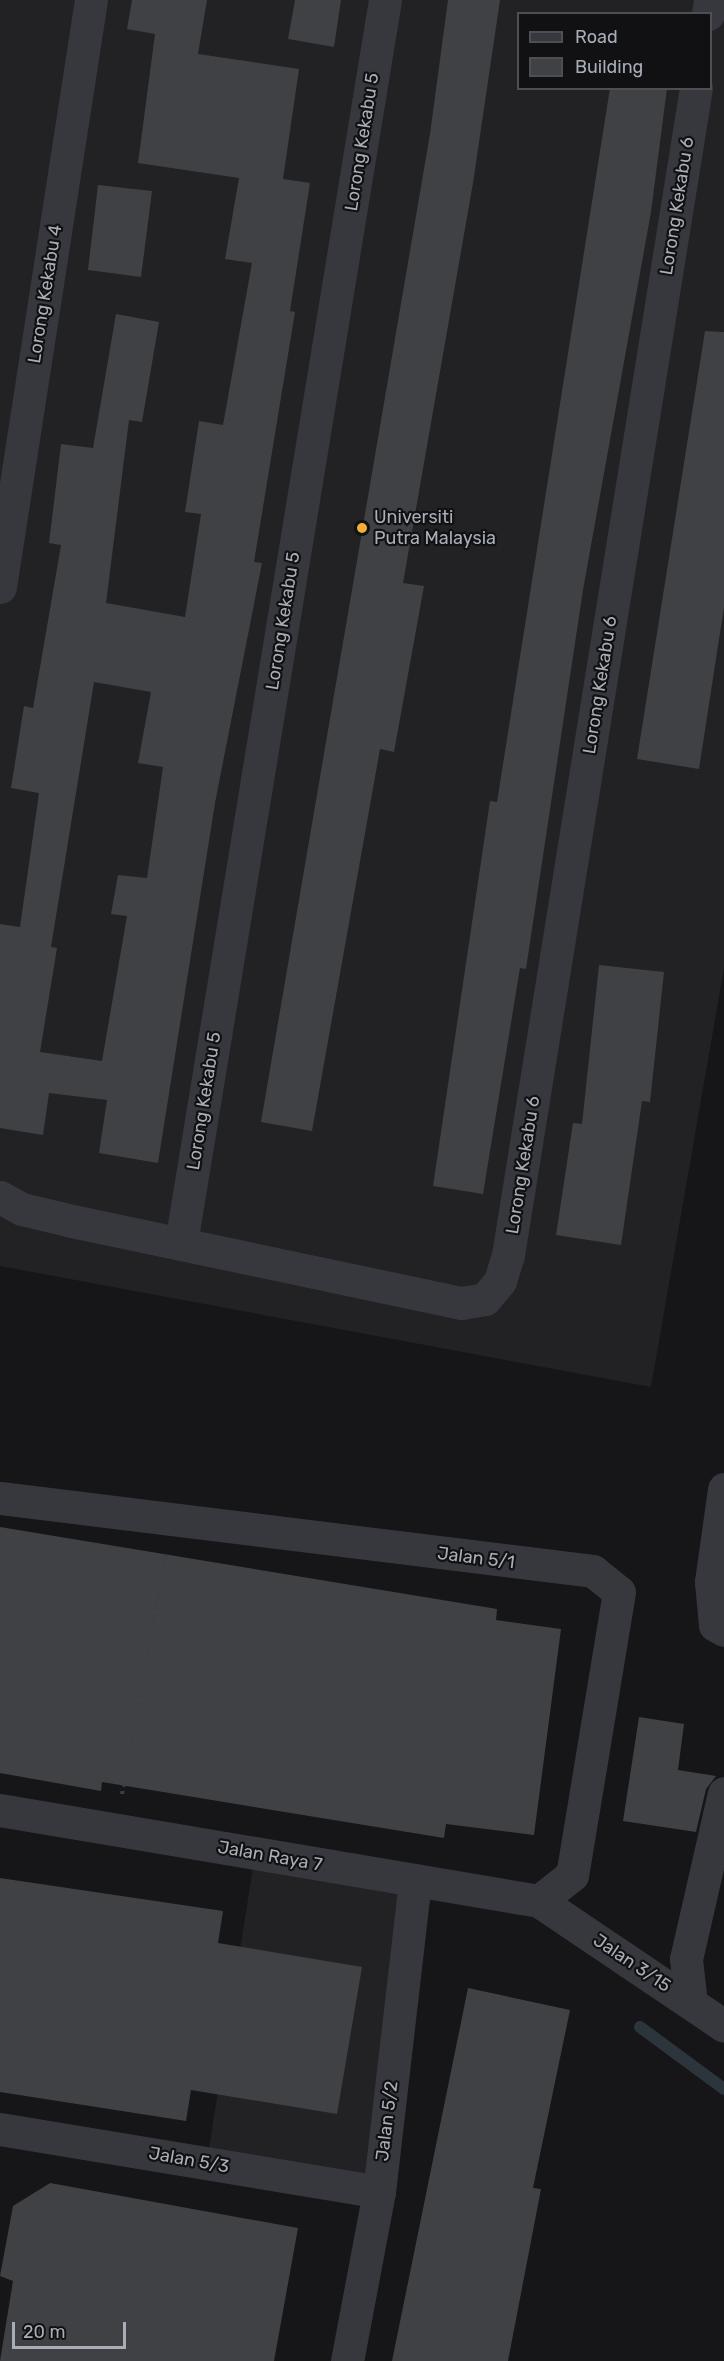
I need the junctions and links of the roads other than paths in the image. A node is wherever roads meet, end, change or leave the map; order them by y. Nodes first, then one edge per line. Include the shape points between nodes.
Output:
1 (91, 0) edge
2 (386, 0) edge
3 (696, 90) edge
4 (0, 587) edge
5 (0, 1197) edge
6 (181, 1243) junction
7 (724, 1489) edge
8 (0, 1498) edge
9 (724, 1630) edge
10 (724, 1793) edge
11 (0, 1810) edge
12 (415, 1880) junction
13 (540, 1901) junction
14 (691, 2003) junction
15 (724, 2026) edge
16 (0, 2129) edge
17 (379, 2192) junction
18 (347, 2361) edge

1 - 4 street, Lorong Kekabu 4
2 - 6 street, Lorong Kekabu 5
3 - 6 street, Lorong Kekabu 6 via 508,1255 500,1281 485,1299 461,1303
5 - 6 street via 22,1209
7 - 9 street via 711,1582 715,1625
8 - 13 street, Jalan 5/1 via 171,1523 593,1571 619,1592 573,1875
10 - 14 street via 687,1959
11 - 12 street, Jalan Raya 7
12 - 13 street, Jalan Raya 7
12 - 17 street, Jalan 5/2
13 - 14 street, Jalan 3/15
14 - 15 street, Jalan 3/15
16 - 17 street, Jalan 5/3
17 - 18 street, Jalan 5/2

